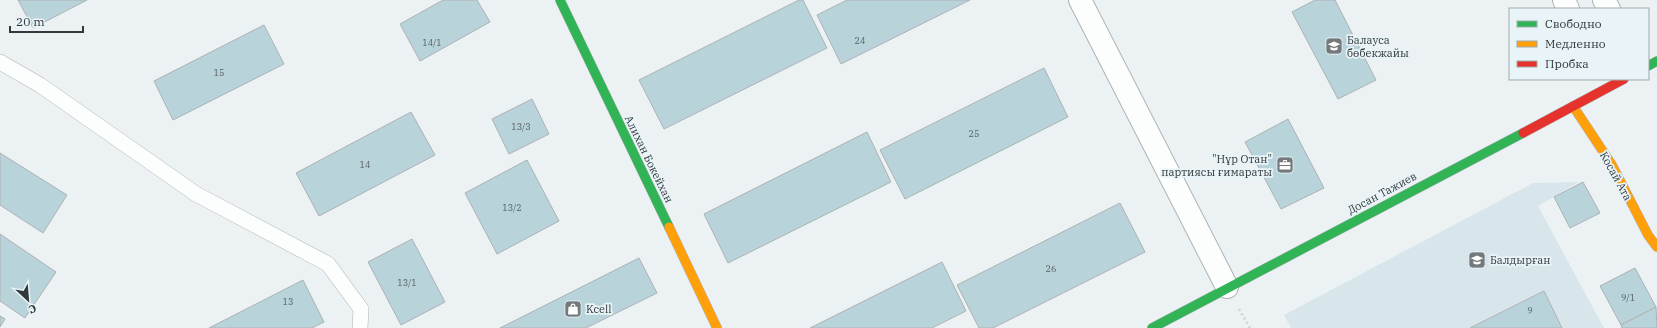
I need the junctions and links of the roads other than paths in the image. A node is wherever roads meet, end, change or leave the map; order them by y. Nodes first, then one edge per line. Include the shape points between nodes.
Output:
1 (560, 0) edge
2 (1080, 0) edge
3 (0, 62) edge
4 (1612, 82) edge
5 (1573, 106) junction
6 (1657, 247) edge
7 (1228, 287) junction
8 (360, 328) edge
9 (717, 328) edge
10 (1152, 328) edge

1 - 9 street, Алихан Бокейхан
2 - 7 street
3 - 8 lane via 40,85 196,194 328,264 361,309
4 - 5 street, Досан Тажиев
5 - 6 street, Косай Ата via 1612,165 1648,235
5 - 7 street, Досан Тажиев
7 - 10 street, Досан Тажиев

